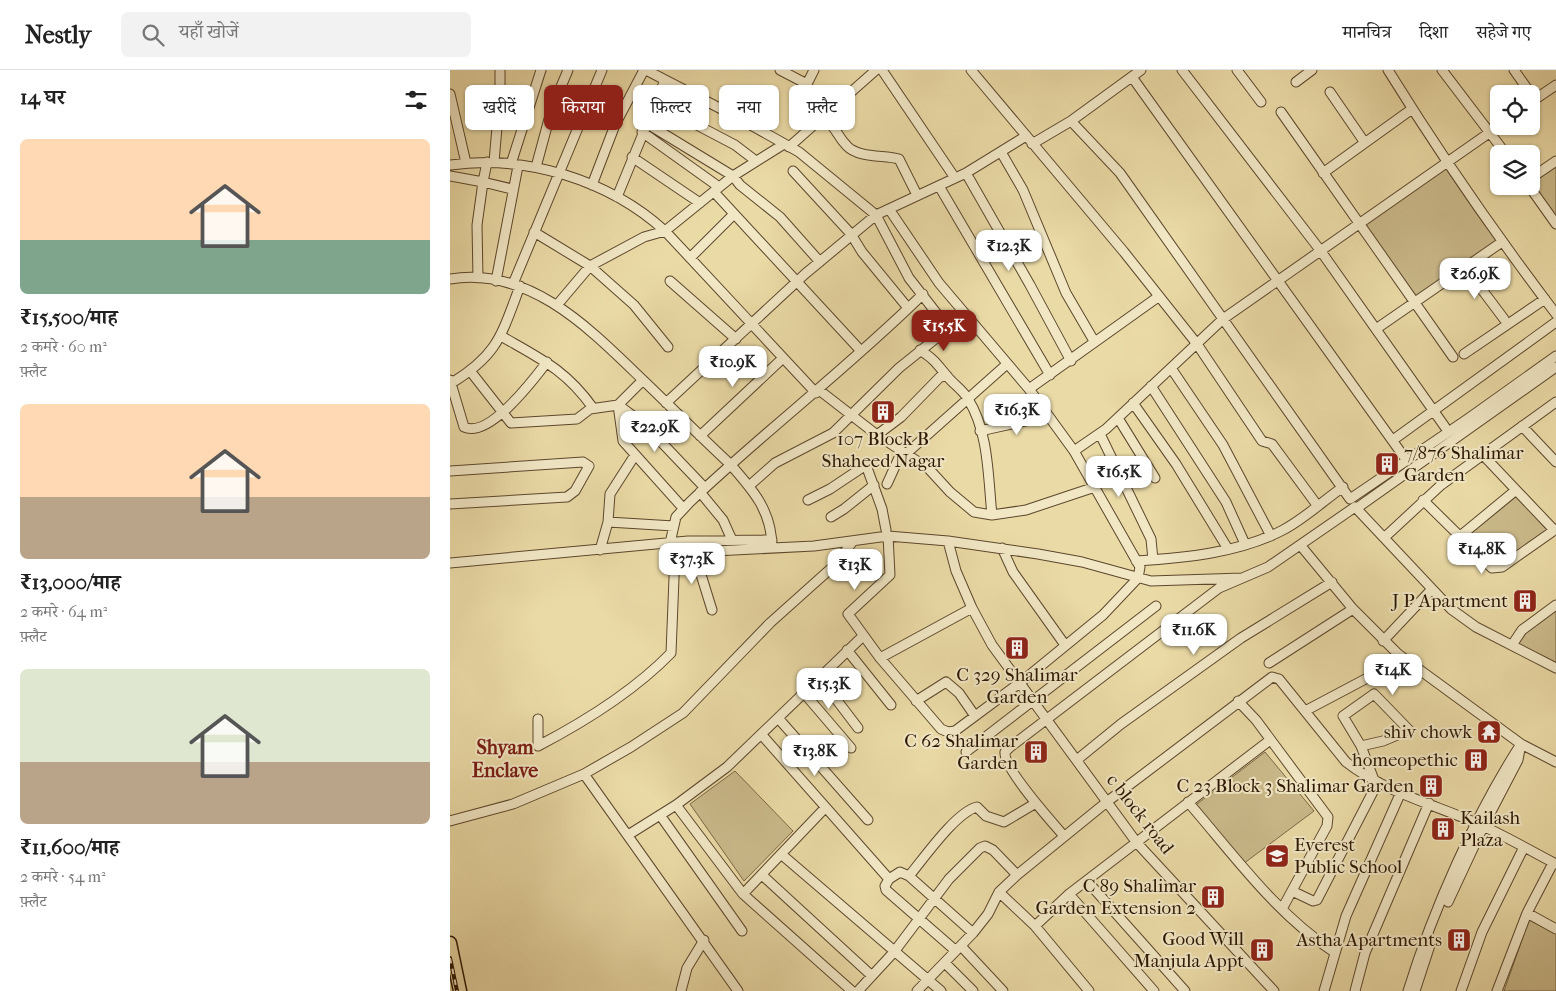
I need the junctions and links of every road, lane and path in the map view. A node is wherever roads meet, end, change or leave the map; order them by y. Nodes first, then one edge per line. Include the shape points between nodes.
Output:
1 (500, 70) edge
2 (541, 70) edge
3 (568, 70) edge
4 (602, 70) edge
5 (645, 70) edge
6 (780, 70) edge
7 (814, 70) edge
8 (876, 70) edge
9 (882, 70) edge
10 (971, 70) edge
11 (1141, 70) edge
12 (1182, 70) edge
13 (1237, 70) edge
14 (1312, 70) edge
15 (1388, 70) edge
16 (1442, 70) edge
17 (1514, 70) edge
18 (795, 74) edge
19 (1132, 77) junction
20 (665, 80) junction
21 (1296, 82) dead end
22 (663, 85) edge
23 (1524, 85) edge
24 (1556, 85) edge
25 (855, 88) edge
26 (1330, 92) dead end
27 (1540, 93) edge
28 (450, 94) edge
29 (1260, 102) dead end
30 (1412, 109) junction
31 (1281, 112) dead end
32 (1071, 121) junction
33 (657, 130) edge
34 (706, 130) edge
35 (805, 130) edge
36 (837, 130) edge
37 (1490, 131) edge
38 (642, 132) joint
39 (1490, 133) edge
40 (1029, 140) junction
41 (1365, 143) junction
42 (787, 145) junction
43 (1001, 152) junction
44 (632, 157) junction
45 (756, 161) junction
46 (1446, 161) junction
47 (1556, 161) edge
48 (491, 162) junction
49 (466, 163) junction
50 (515, 165) junction
51 (450, 166) edge
52 (536, 167) junction
53 (793, 171) dead end
54 (1540, 172) edge
55 (558, 173) junction
56 (966, 173) junction
57 (1323, 173) junction
58 (450, 176) edge
59 (733, 176) junction
60 (954, 178) junction
61 (483, 182) junction
62 (592, 186) junction
63 (940, 186) junction
64 (512, 189) junction
65 (716, 189) junction
66 (918, 195) junction
67 (1535, 195) edge
68 (617, 197) junction
69 (700, 203) junction
70 (888, 208) junction
71 (734, 214) junction
72 (876, 215) junction
73 (1358, 222) junction
74 (1556, 224) edge
75 (665, 231) junction
76 (534, 232) junction
77 (851, 234) junction
78 (1502, 242) junction
79 (1320, 250) junction
80 (690, 258) junction
81 (820, 262) junction
82 (590, 266) junction
83 (1466, 267) junction
84 (478, 278) junction
85 (450, 279) edge
86 (1279, 279) junction
87 (496, 281) junction
88 (670, 281) dead end
89 (796, 283) junction
90 (516, 285) junction
91 (923, 294) junction
92 (1158, 297) junction
93 (1545, 298) junction
94 (1415, 302) junction
95 (557, 305) junction
96 (908, 308) junction
97 (1556, 314) edge
98 (965, 315) junction
99 (1223, 318) junction
100 (1504, 319) dead end
101 (1556, 322) edge
102 (752, 325) junction
103 (948, 328) junction
104 (1376, 329) junction
105 (501, 336) junction
106 (736, 339) junction
107 (1094, 342) junction
108 (1197, 344) junction
109 (668, 347) dead end
110 (920, 350) junction
111 (861, 351) junction
112 (1464, 354) dead end
113 (1556, 356) edge
114 (1454, 357) dead end
115 (783, 358) junction
116 (1071, 361) junction
117 (547, 362) junction
118 (1007, 364) junction
119 (1556, 367) edge
120 (1171, 368) junction
121 (471, 372) junction
122 (1050, 375) junction
123 (946, 376) junction
124 (643, 380) junction
125 (450, 383) edge
126 (1151, 386) junction
127 (1029, 390) junction
128 (818, 391) junction
129 (968, 398) junction
130 (1556, 402) edge
131 (666, 403) junction
132 (1133, 403) junction
133 (618, 405) junction
134 (593, 408) junction
135 (1434, 410) junction
136 (502, 414) junction
137 (851, 415) junction
138 (1048, 416) junction
139 (1118, 418) junction
140 (1522, 426) junction
141 (1445, 427) dead end
142 (980, 431) junction
143 (1100, 434) junction
144 (878, 435) junction
145 (700, 436) junction
146 (1393, 440) junction
147 (905, 452) junction
148 (1074, 452) junction
149 (1482, 454) junction
150 (635, 455) junction
151 (1407, 461) junction
152 (1556, 462) edge
153 (730, 464) junction
154 (450, 471) edge
155 (1155, 478) dead end
156 (888, 484) dead end
157 (874, 485) junction
158 (749, 486) junction
159 (1095, 487) junction
160 (1342, 488) junction
161 (702, 490) junction
162 (1516, 490) junction
163 (808, 500) dead end
164 (1423, 500) junction
165 (450, 504) edge
166 (1317, 506) junction
167 (684, 508) junction
168 (1357, 508) junction
169 (992, 515) junction
170 (831, 517) dead end
171 (608, 522) junction
172 (674, 526) junction
173 (1555, 529) edge
174 (887, 533) junction
175 (1271, 536) junction
176 (1385, 537) junction
177 (1459, 537) junction
178 (732, 540) junction
179 (853, 540) junction
180 (948, 541) junction
181 (670, 543) junction
182 (772, 544) junction
183 (1245, 544) junction
184 (1301, 546) junction
185 (1002, 548) junction
186 (1228, 549) junction
187 (600, 550) junction
188 (694, 552) junction
189 (1153, 560) junction
190 (450, 563) edge
191 (1138, 564) junction
192 (1138, 578) junction
193 (1242, 578) junction
194 (1332, 582) junction
195 (1432, 590) junction
196 (1556, 605) edge
197 (1156, 606) dead end
198 (972, 608) junction
199 (1353, 609) junction
200 (712, 610) dead end
201 (863, 636) junction
202 (1383, 641) junction
203 (1512, 645) junction
204 (1065, 646) junction
205 (847, 650) junction
206 (1398, 654) junction
207 (880, 658) junction
208 (1269, 663) dead end
209 (1556, 668) edge
210 (820, 678) junction
211 (1021, 682) junction
212 (804, 694) junction
213 (916, 701) junction
214 (1034, 701) junction
215 (1238, 701) junction
216 (892, 705) dead end
217 (1305, 711) junction
218 (975, 716) junction
219 (778, 718) junction
220 (538, 719) dead end
221 (1048, 719) junction
222 (858, 728) dead end
223 (761, 734) junction
224 (1270, 740) junction
225 (1521, 744) junction
226 (1361, 746) junction
227 (851, 748) dead end
228 (966, 752) dead end
229 (1078, 759) junction
230 (1556, 762) edge
231 (584, 774) junction
232 (1376, 781) junction
233 (1401, 792) junction
234 (1108, 801) junction
235 (1188, 802) junction
236 (1036, 803) junction
237 (1429, 804) junction
238 (676, 805) junction
239 (825, 808) junction
240 (660, 815) junction
241 (868, 820) dead end
242 (450, 821) edge
243 (1480, 825) junction
244 (628, 834) junction
245 (1064, 836) junction
246 (1137, 843) junction
247 (1524, 847) junction
248 (781, 854) junction
249 (1555, 863) edge
250 (762, 875) junction
251 (1017, 875) junction
252 (910, 876) junction
253 (889, 879) junction
254 (1087, 881) junction
255 (1292, 890) junction
256 (999, 892) junction
257 (743, 894) junction
258 (1069, 894) junction
259 (934, 898) junction
260 (1282, 909) junction
261 (1527, 913) junction
262 (920, 917) junction
263 (1035, 926) junction
264 (1556, 929) edge
265 (742, 931) dead end
266 (973, 933) junction
267 (704, 940) junction
268 (450, 943) edge
269 (958, 948) junction
270 (894, 952) junction
271 (1334, 952) junction
272 (944, 962) junction
273 (872, 976) junction
274 (928, 980) junction
275 (460, 991) edge
276 (681, 991) edge
277 (738, 991) edge
278 (852, 991) edge
279 (858, 991) edge
280 (917, 991) edge
281 (941, 991) edge
282 (973, 991) edge
283 (1003, 991) edge
284 (1089, 991) edge
285 (1154, 991) edge
286 (1185, 991) edge
287 (1274, 991) edge
288 (1324, 991) edge
289 (1355, 991) edge
290 (1408, 991) edge
291 (1415, 991) edge
292 (1461, 991) edge
293 (1497, 991) edge

1 - 48 street
2 - 50 street
3 - 52 street via 552,108
4 - 55 street
5 - 20 street
5 - 62 street via 615,125
6 - 18 street
7 - 18 street via 805,88
8 - 25 street
9 - 60 street
10 - 40 street
11 - 19 street
12 - 79 street
13 - 29 street
14 - 21 street
15 - 30 street
16 - 37 street
17 - 23 street
19 - 32 street
19 - 86 street
20 - 22 street
20 - 42 street
24 - 27 street
26 - 41 street
28 - 49 street
30 - 41 street
30 - 46 street
31 - 57 street
32 - 40 street
32 - 99 street via 1120,173
33 - 59 street
34 - 45 street
35 - 42 street
36 - 66 street via 846,146 856,152 899,159
38 - 44 street
38 - 65 street
39 - 46 street
40 - 43 street
40 - 92 street
41 - 57 street
42 - 45 street
42 - 72 street
43 - 56 street
43 - 107 street via 1023,190 1066,293
44 - 68 street
44 - 69 street
45 - 59 street
46 - 73 street
46 - 78 street
47 - 54 street
48 - 49 street
48 - 50 street
48 - 61 street
49 - 51 street
50 - 52 street
50 - 64 street
52 - 55 street
53 - 77 street
55 - 62 street
55 - 76 street
56 - 60 street
56 - 116 street
57 - 73 street
58 - 61 street
59 - 65 street
59 - 81 street via 779,215
60 - 63 street
61 - 64 street
61 - 84 street via 478,224
62 - 68 street
63 - 66 street
63 - 122 street
64 - 87 street
65 - 69 street
65 - 71 street
66 - 70 street
67 - 74 street
68 - 75 street via 642,210
69 - 75 street
70 - 72 street
70 - 98 street via 938,283
71 - 80 street
71 - 89 street
72 - 77 street
72 - 91 street via 899,262
73 - 79 street
73 - 94 street
75 - 80 street
75 - 82 street via 639,239
76 - 82 street
76 - 90 street
77 - 81 street
77 - 96 street
78 - 83 street
78 - 93 street
79 - 86 street
79 - 104 street
80 - 102 street
81 - 89 street
82 - 95 street
82 - 109 street via 634,304
83 - 94 street
83 - 100 street
84 - 85 street
84 - 87 street
86 - 99 street
86 - 146 street
87 - 90 street
88 - 106 street
89 - 102 street
89 - 111 street
90 - 95 street
90 - 105 street
91 - 96 street
91 - 103 street
92 - 107 street
92 - 108 street
93 - 97 street
93 - 112 street
94 - 104 street
94 - 114 street
95 - 124 street via 605,342
96 - 111 street
98 - 103 street
98 - 118 street
99 - 108 street
99 - 160 street
101 - 135 street
102 - 106 street
102 - 115 street
103 - 110 street
104 - 135 street
105 - 117 street
105 - 121 street
106 - 131 street
107 - 116 street
108 - 120 street
108 - 166 street via 1262,441 1272,444
110 - 123 street via 937,361
110 - 137 street
111 - 128 street
113 - 151 street
115 - 128 street
115 - 145 street
116 - 122 street
117 - 134 street via 578,387
117 - 136 street
118 - 127 street
118 - 129 street
119 - 168 street
120 - 126 street
120 - 175 street via 1223,445
121 - 125 street
121 - 136 street
122 - 127 street
123 - 129 street
123 - 144 street via 940,377 901,417
124 - 131 street
124 - 133 street
125 - 136 street via 467,429
126 - 132 street
126 - 183 street via 1226,502
127 - 138 street
128 - 137 street
128 - 153 street
129 - 142 street
129 - 147 street
130 - 140 street
131 - 145 street
132 - 139 street
132 - 186 street via 1176,464
133 - 134 street
133 - 150 street via 623,441
133 - 161 street via 644,424
134 - 136 street via 577,419 560,421 511,423
135 - 141 street
135 - 146 street
137 - 144 street
137 - 158 street via 833,433 775,463
138 - 142 street
138 - 148 street
139 - 143 street
139 - 155 street
140 - 149 street
140 - 152 street
142 - 169 street
143 - 148 street
143 - 189 street via 1151,539
144 - 147 street
145 - 153 street
146 - 151 street
147 - 156 street
147 - 169 street via 928,468 974,512
148 - 159 street
149 - 162 street
149 - 164 street
150 - 167 street
150 - 171 street via 610,494
151 - 160 street via 1350,498
153 - 158 street
153 - 161 street
154 - 165 street via 583,462 589,466 575,491 564,498
157 - 163 street via 865,465
157 - 170 street
157 - 174 street
158 - 182 street via 764,507
159 - 169 street via 1026,510
159 - 191 street
160 - 166 street
161 - 167 street
161 - 178 street via 724,520
162 - 173 street
162 - 177 street
164 - 176 street
164 - 177 street
166 - 175 street
167 - 172 street via 676,517
168 - 176 street
168 - 184 street via 1355,506
171 - 172 street
171 - 187 street
172 - 181 street
173 - 177 street via 1497,569 1488,565
174 - 179 street
174 - 180 street
174 - 201 street via 890,575 848,614
175 - 183 street
176 - 195 street
178 - 181 street
178 - 182 street
179 - 182 street via 814,546
179 - 231 street via 836,563 770,623 683,712
180 - 185 street
180 - 198 street, c block road
181 - 187 street
182 - 188 street
183 - 186 street
184 - 193 street via 1268,567
184 - 194 street
185 - 192 street via 1082,562
185 - 204 street via 1022,585
186 - 189 street
187 - 190 street
188 - 200 street
188 - 220 street via 675,553 671,653 648,676 587,719 538,746
189 - 191 street
191 - 192 street
192 - 193 street via 1151,581
192 - 204 street via 1104,614
193 - 221 street via 1219,588
194 - 199 street
194 - 229 street via 1234,642
195 - 202 street
195 - 203 street via 1476,627
196 - 203 street via 1522,630
197 - 214 street
198 - 207 street
198 - 211 street, c block road via 992,646
199 - 202 street
199 - 208 street
201 - 205 street
201 - 207 street
202 - 206 street
203 - 209 street
204 - 211 street
205 - 210 street
205 - 216 street
206 - 217 street via 1373,675
206 - 225 street
207 - 213 street
210 - 212 street
210 - 222 street
211 - 214 street, c block road
211 - 218 street
212 - 219 street
212 - 227 street
213 - 218 street via 941,729 948,732 955,731
213 - 218 street via 946,682 959,693
214 - 221 street, c block road
214 - 228 street
215 - 217 street via 1275,677
215 - 224 street
215 - 234 street
217 - 232 street via 1346,762
219 - 223 street
219 - 241 street
221 - 229 street, c block road
221 - 236 street via 1009,748 1004,757
223 - 238 street via 727,767
223 - 239 street
224 - 235 street
224 - 255 street via 1328,816 1327,826
225 - 230 street
225 - 243 street via 1505,769
226 - 226 street via 1409,730 1376,694 1343,716
226 - 232 street
229 - 234 street, c block road
231 - 242 street via 513,804
231 - 244 street
232 - 233 street
232 - 255 street via 1317,900
233 - 237 street
233 - 271 street via 1346,916
234 - 245 street
234 - 246 street, c block road
235 - 246 street
235 - 260 street
236 - 245 street
236 - 252 street via 1004,822 986,816 977,807 972,808 956,821
237 - 243 street
237 - 289 street via 1365,953
238 - 240 street
238 - 257 street
239 - 248 street
239 - 253 street
240 - 244 street
240 - 265 street
243 - 247 street
243 - 290 street via 1417,960
243 - 291 street via 1430,944
244 - 267 street
245 - 251 street
246 - 254 street
246 - 287 street, c block road
247 - 249 street
247 - 292 street via 1482,932
248 - 250 street
248 - 270 street
249 - 261 street
250 - 257 street
250 - 273 street
251 - 256 street
251 - 259 street via 985,846 968,859
252 - 253 street via 900,872
252 - 259 street
253 - 262 street via 886,890
254 - 258 street
254 - 286 street
255 - 260 street
256 - 263 street
256 - 266 street
257 - 278 street
258 - 263 street
258 - 285 street
259 - 262 street
259 - 266 street
260 - 271 street via 1310,936
261 - 264 street
261 - 293 street
262 - 269 street
262 - 270 street
263 - 284 street
266 - 269 street
267 - 276 street via 687,968
267 - 277 street
268 - 275 highway
269 - 272 street
269 - 283 street
270 - 273 street
270 - 274 street
271 - 288 street
272 - 274 street
272 - 282 street
273 - 279 street
274 - 280 street
274 - 281 street

